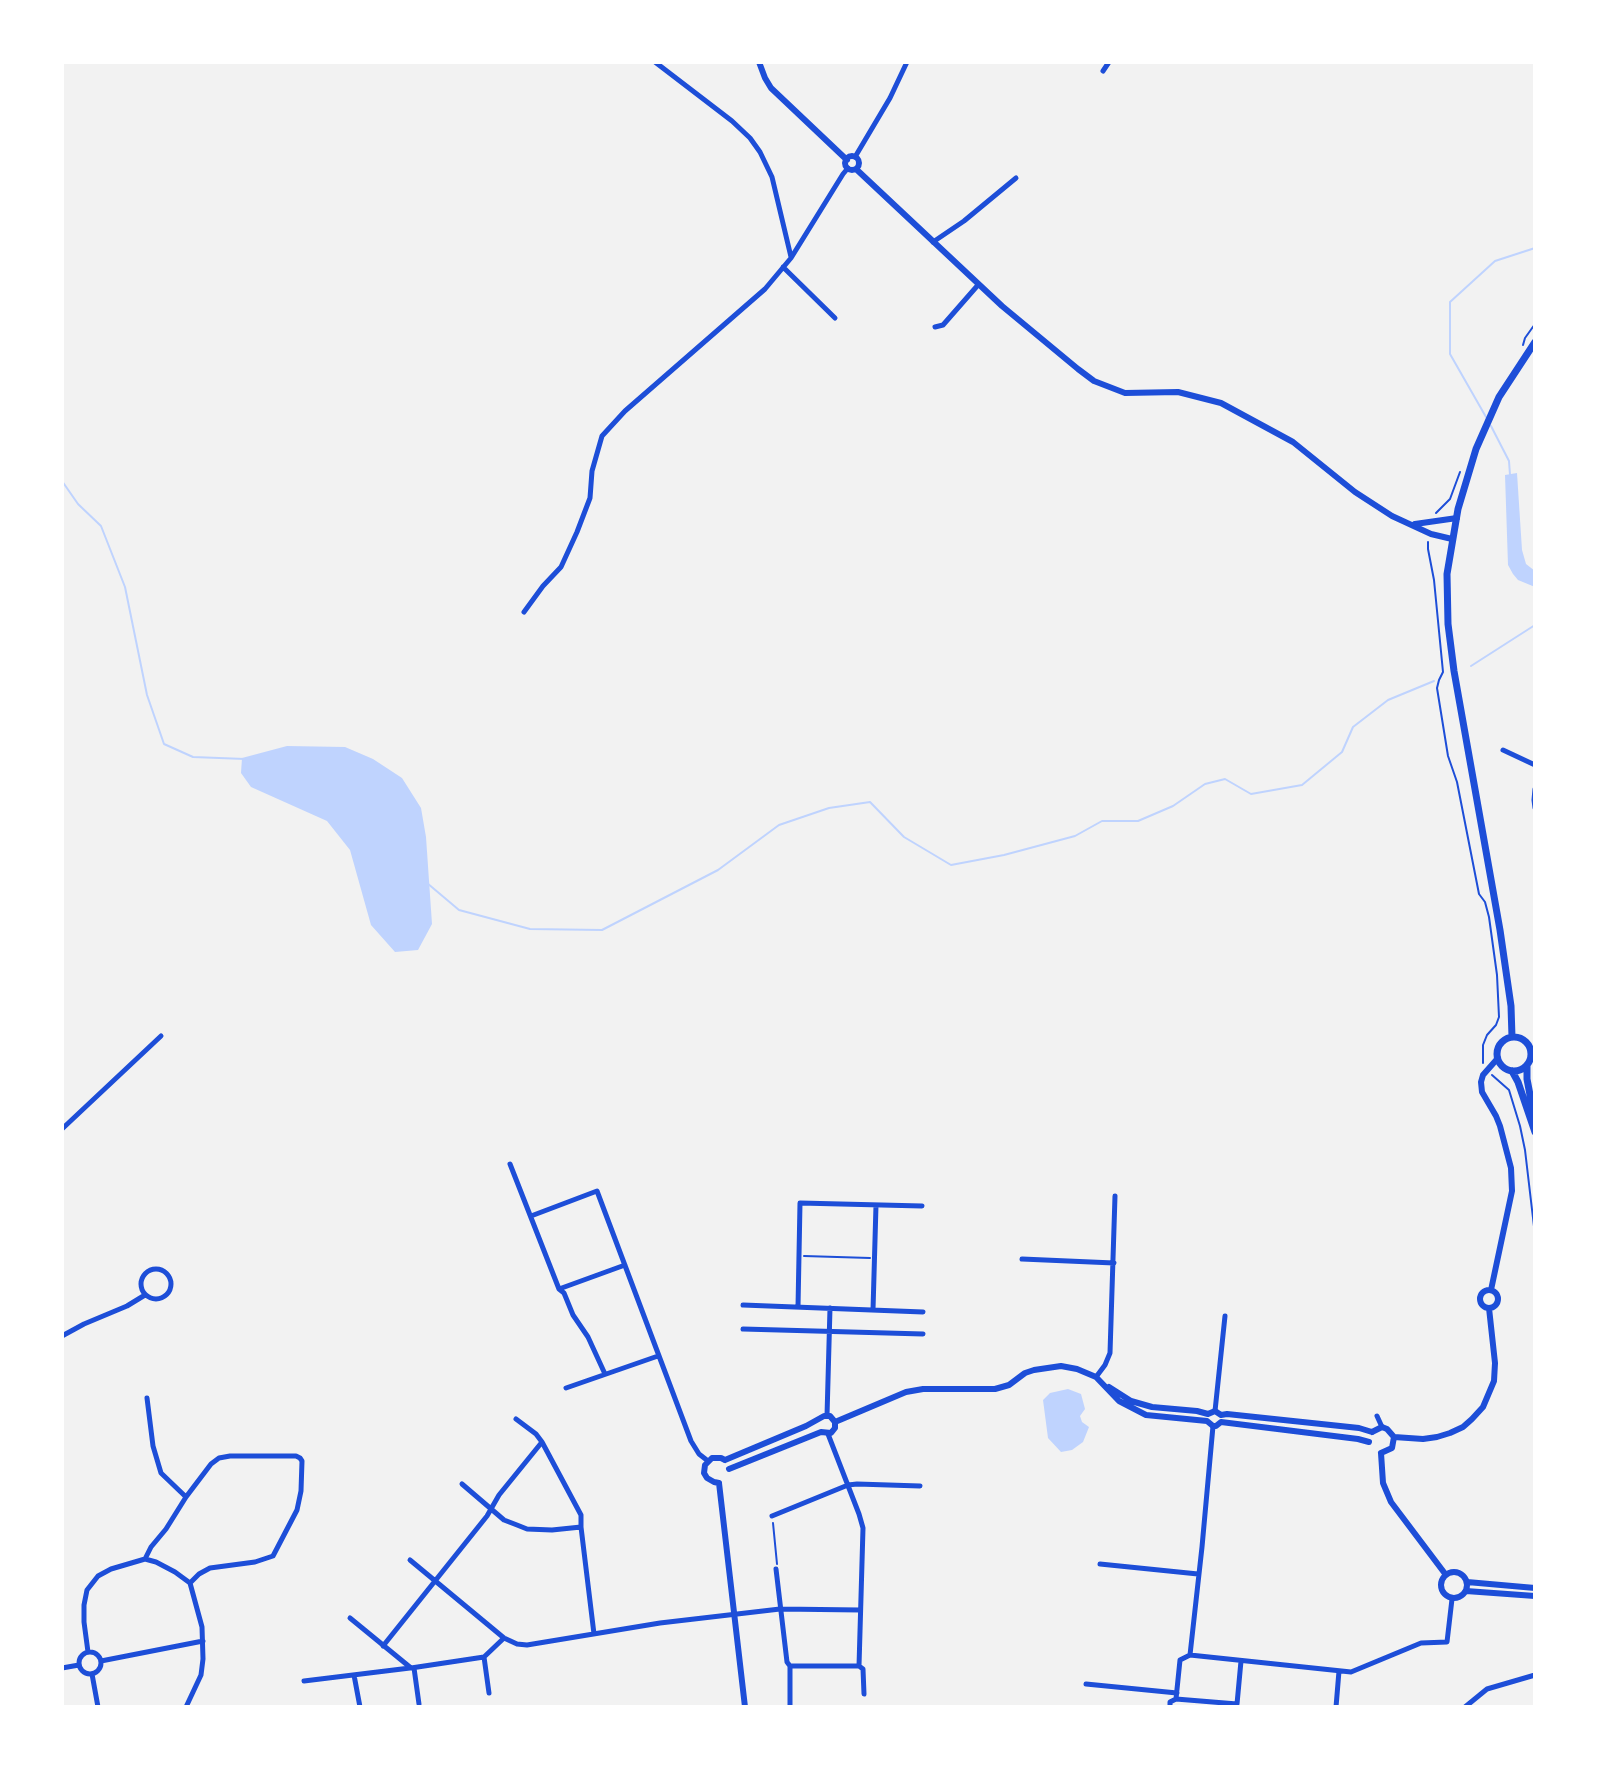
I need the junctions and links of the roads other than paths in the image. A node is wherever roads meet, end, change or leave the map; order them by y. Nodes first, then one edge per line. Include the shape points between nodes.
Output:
1 (655, 62) edge
2 (759, 62) edge
3 (907, 62) edge
4 (1109, 62) edge
5 (1103, 71) dead end
6 (851, 158) junction
7 (852, 169) junction
8 (1016, 178) dead end
9 (933, 242) junction
10 (791, 258) junction
11 (783, 267) junction
12 (978, 285) junction
13 (835, 318) dead end
14 (935, 327) dead end
15 (1535, 342) edge
16 (1457, 518) junction
17 (1411, 524) junction
18 (1452, 539) junction
19 (524, 612) dead end
20 (1503, 750) dead end
21 (1535, 765) edge
22 (1535, 789) edge
23 (1535, 808) edge
24 (161, 1036) dead end
25 (1512, 1037) junction
26 (1533, 1050) edge
27 (1498, 1058) junction
28 (1527, 1066) junction
29 (1512, 1071) junction
30 (1535, 1122) edge
31 (62, 1129) edge
32 (1535, 1132) edge
33 (510, 1164) dead end
34 (1115, 1196) dead end
35 (876, 1205) junction
36 (922, 1206) dead end
37 (531, 1216) junction
38 (1022, 1259) dead end
39 (1114, 1263) junction
40 (625, 1265) junction
41 (559, 1289) junction
42 (1491, 1290) junction
43 (145, 1295) junction
44 (743, 1305) dead end
45 (798, 1307) junction
46 (830, 1308) junction
47 (1489, 1308) junction
48 (873, 1310) junction
49 (923, 1312) dead end
50 (1225, 1316) dead end
51 (743, 1329) dead end
52 (829, 1331) junction
53 (923, 1334) dead end
54 (62, 1336) edge
55 (658, 1356) junction
56 (605, 1374) junction
57 (1096, 1377) junction
58 (566, 1388) dead end
59 (147, 1398) dead end
60 (827, 1416) junction
61 (1377, 1416) dead end
62 (1214, 1418) junction
63 (516, 1419) dead end
64 (819, 1420) junction
65 (835, 1422) junction
66 (1382, 1427) junction
67 (1372, 1432) junction
68 (824, 1433) junction
69 (1394, 1437) junction
70 (542, 1442) junction
71 (1374, 1448) junction
72 (725, 1460) junction
73 (708, 1461) junction
74 (729, 1469) junction
75 (719, 1483) junction
76 (462, 1484) dead end
77 (848, 1485) junction
78 (920, 1486) dead end
79 (186, 1497) junction
80 (491, 1511) junction
81 (772, 1516) road end
82 (581, 1527) junction
83 (145, 1559) junction
84 (410, 1560) dead end
85 (1100, 1564) dead end
86 (776, 1569) road end
87 (1199, 1574) junction
88 (1446, 1575) junction
89 (436, 1581) junction
90 (1467, 1582) junction
91 (190, 1583) junction
92 (1535, 1588) edge
93 (1466, 1591) junction
94 (1535, 1596) edge
95 (1452, 1599) junction
96 (780, 1609) junction
97 (860, 1610) junction
98 (734, 1614) junction
99 (350, 1618) dead end
100 (594, 1634) junction
101 (504, 1638) junction
102 (203, 1641) junction
103 (383, 1646) junction
104 (88, 1652) junction
105 (1190, 1655) junction
106 (484, 1657) junction
107 (101, 1661) junction
108 (1241, 1661) junction
109 (79, 1665) junction
110 (790, 1666) junction
111 (859, 1666) junction
112 (62, 1668) edge
113 (412, 1668) junction
114 (1339, 1671) junction
115 (92, 1674) junction
116 (354, 1675) junction
117 (1535, 1675) edge
118 (304, 1681) dead end
119 (1086, 1684) dead end
120 (489, 1693) dead end
121 (864, 1694) dead end
122 (1176, 1696) junction
123 (419, 1704) dead end
124 (98, 1707) edge
125 (186, 1707) edge
126 (360, 1707) edge
127 (745, 1707) edge
128 (790, 1707) edge
129 (1170, 1707) edge
130 (1336, 1707) edge
131 (1465, 1707) edge

1 - 10 street via 732,121 760,152 772,177
2 - 6 street via 771,88
3 - 6 street
4 - 5 street
6 - 7 street via 846,164
6 - 7 street via 859,162
7 - 9 street
7 - 10 street
8 - 9 street
9 - 12 street
10 - 11 street
11 - 13 street
11 - 19 street via 744,309 602,436 590,498 577,532 561,567
12 - 14 street via 943,325
12 - 17 street via 1094,381 1125,393 1178,392 1221,403 1293,442 1355,492
15 - 16 main road via 1486,423
16 - 17 street
16 - 18 main road
17 - 18 street
18 - 25 main road via 1447,574 1451,649 1500,930
20 - 21 street
22 - 23 street
24 - 31 street
25 - 26 main road
25 - 27 main road via 1502,1042
26 - 28 main road
27 - 29 main road
27 - 42 street via 1487,1069 1482,1092 1500,1126 1512,1191
28 - 29 main road
28 - 30 main road
29 - 32 main road
33 - 37 street
34 - 39 street
35 - 36 street
35 - 45 street via 800,1203
35 - 48 street
37 - 40 street via 597,1191
37 - 41 street
38 - 39 street
39 - 57 street via 1110,1353
40 - 41 street
40 - 55 street
41 - 56 street
42 - 47 street via 1498,1301
42 - 47 street via 1480,1297
43 - 43 street via 164,1297 171,1284 164,1271 150,1270 142,1276
43 - 54 street
44 - 45 street
45 - 46 street
46 - 48 street
46 - 52 street
47 - 69 street via 1494,1381 1483,1407 1450,1433 1423,1439
48 - 49 street
50 - 62 street
51 - 52 street
52 - 53 street
52 - 60 street
55 - 56 street
55 - 73 street via 691,1441
56 - 58 street
57 - 62 street via 1119,1401 1146,1415
57 - 65 street via 1070,1367 1043,1367 995,1389 906,1392
59 - 79 street via 161,1473
60 - 64 street
60 - 65 street
61 - 66 street
62 - 67 street via 1227,1414
62 - 71 street
62 - 87 street
63 - 70 street
64 - 68 street
64 - 72 street
65 - 68 street via 834,1431
66 - 67 street
66 - 69 street
67 - 71 street
68 - 74 street
68 - 77 street
69 - 71 street via 1392,1448
70 - 80 street
70 - 82 street via 581,1515
71 - 88 street via 1391,1502
72 - 73 street
72 - 74 street
73 - 75 street via 704,1473
74 - 75 street
75 - 98 street
76 - 80 street
77 - 78 street
77 - 81 street
77 - 97 street via 863,1528
79 - 83 street
79 - 91 street via 219,1458 296,1456 302,1461 297,1510 273,1556 210,1568
80 - 82 street via 527,1529
80 - 89 street
82 - 100 street
83 - 91 street
83 - 104 street via 111,1569 87,1590
84 - 89 street
85 - 87 street
86 - 96 street
87 - 105 street
88 - 90 street via 1459,1573
88 - 95 street via 1441,1587
89 - 101 street
89 - 103 street
90 - 92 street
90 - 93 street
91 - 102 street
93 - 94 street
93 - 95 street
95 - 114 street via 1447,1642 1421,1643 1351,1672
96 - 97 street
96 - 98 street
96 - 110 street
97 - 111 street
98 - 100 street
98 - 127 street
99 - 103 street
100 - 101 street via 527,1645
101 - 106 street
102 - 107 street
102 - 125 street via 201,1675
103 - 113 street
104 - 107 street
104 - 109 street
105 - 108 street
105 - 122 street via 1180,1660
106 - 113 street
106 - 120 street
107 - 115 street
108 - 114 street
108 - 122 street via 1237,1704
109 - 112 street
109 - 115 street
110 - 111 street
110 - 128 street
111 - 121 street
113 - 116 street
113 - 123 street
114 - 130 street
115 - 124 street
116 - 118 street
116 - 126 street
117 - 131 street via 1487,1689
119 - 122 street
122 - 129 street

